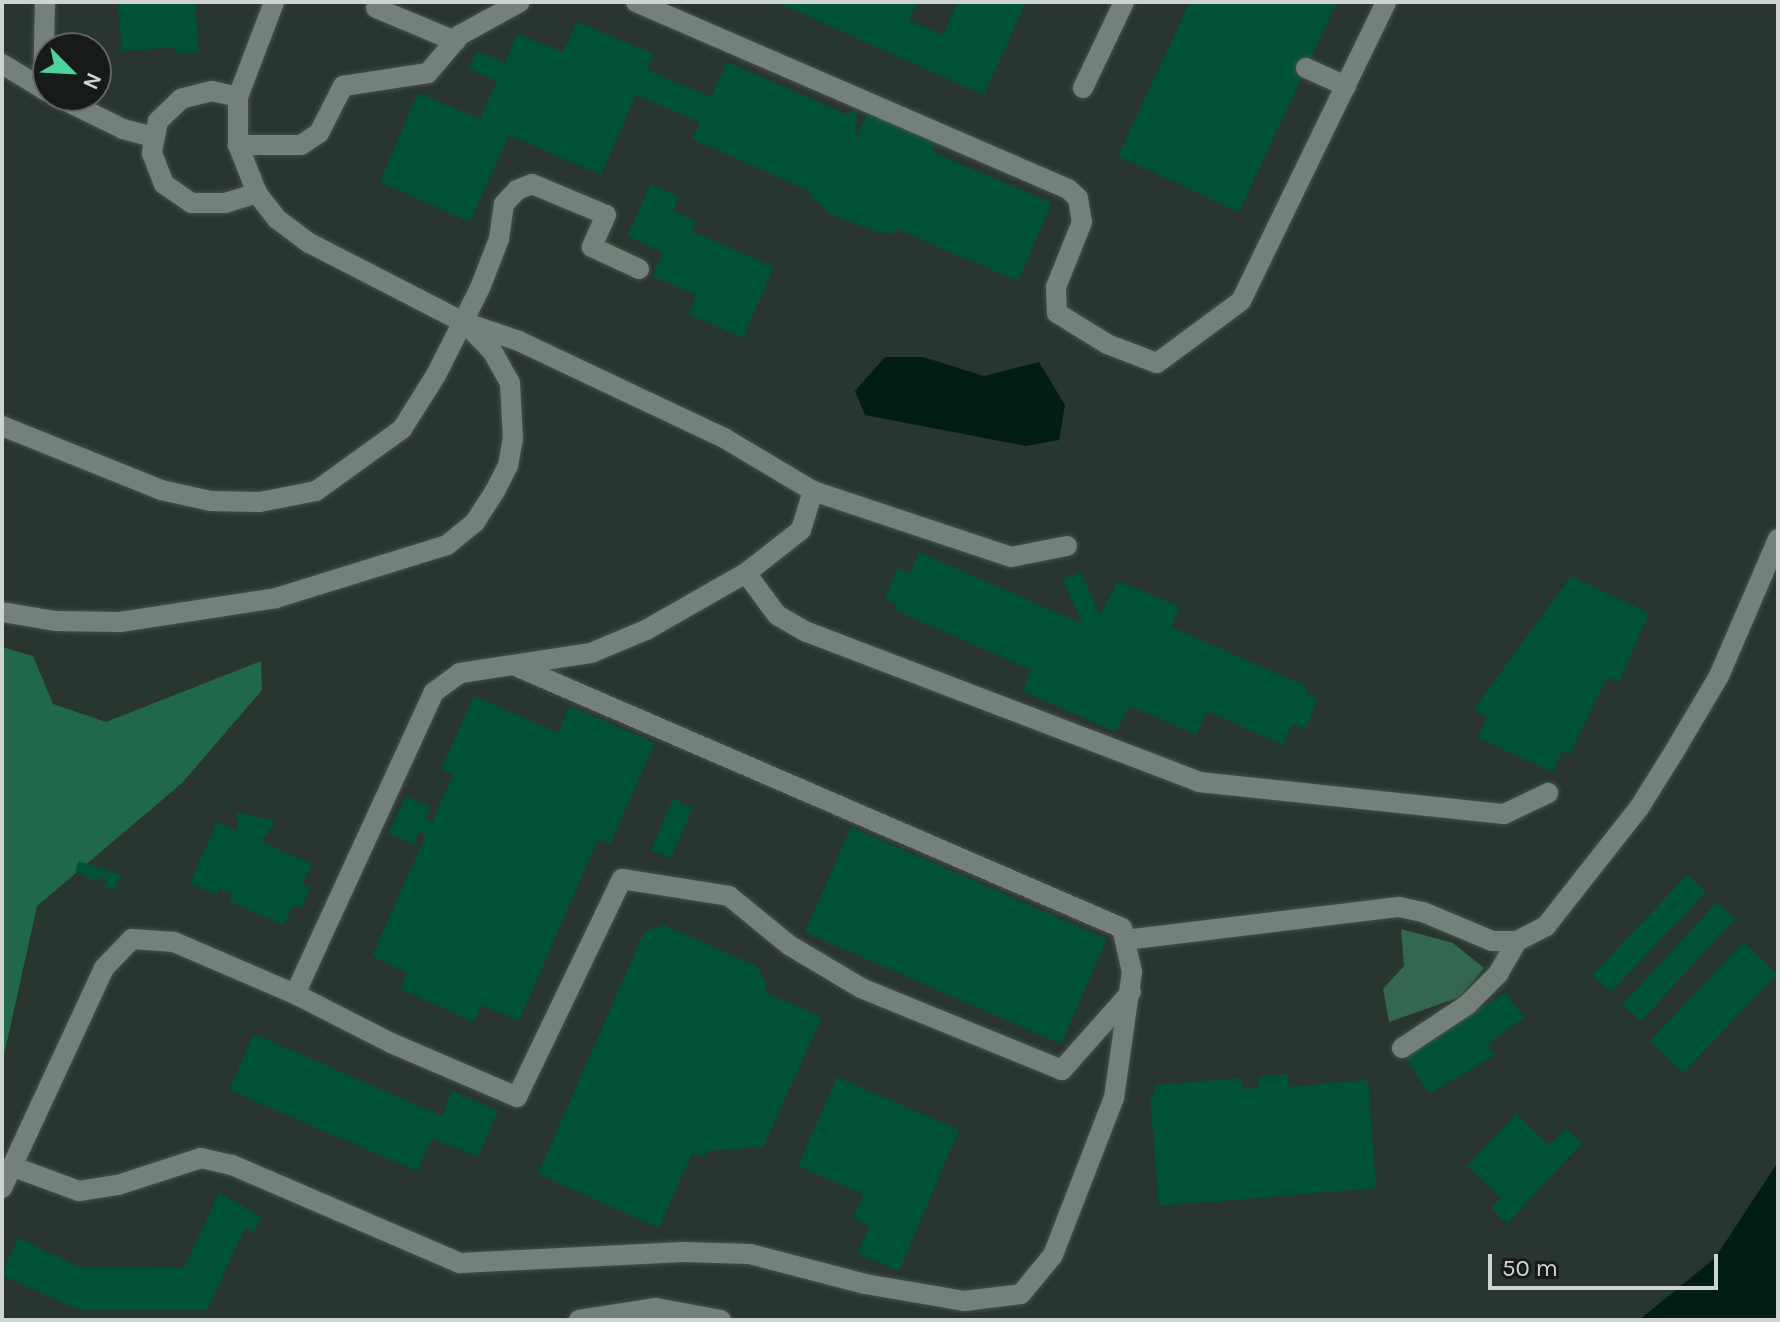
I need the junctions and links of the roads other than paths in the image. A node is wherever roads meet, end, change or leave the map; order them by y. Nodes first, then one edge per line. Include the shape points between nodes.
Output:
1 (45, 2) edge
2 (274, 2) edge
3 (520, 2) edge
4 (636, 2) edge
5 (1124, 2) edge
6 (1386, 2) edge
7 (376, 8) dead end
8 (46, 32) edge
9 (455, 41) junction
10 (2, 64) edge
11 (1306, 68) dead end
12 (32, 82) edge
13 (1346, 86) junction
14 (1083, 88) dead end
15 (238, 97) junction
16 (89, 112) edge
17 (153, 137) junction
18 (238, 145) junction
19 (257, 193) junction
20 (639, 269) dead end
21 (463, 322) junction
22 (2, 426) edge
23 (813, 491) junction
24 (1778, 539) edge
25 (1067, 546) dead end
26 (746, 573) junction
27 (2, 612) edge
28 (518, 667) junction
29 (1548, 793) dead end
30 (1125, 940) junction
31 (1517, 941) junction
32 (1131, 992) junction
33 (295, 994) junction
34 (1402, 1048) dead end
35 (11, 1166) junction
36 (2, 1188) edge
37 (579, 1320) edge
38 (721, 1320) edge

1 - 8 street
2 - 15 street
3 - 9 street
4 - 13 street via 1068,189 1078,198 1082,222 1056,287 1057,313 1107,344 1157,363 1241,301
5 - 14 street
6 - 13 street
7 - 9 street
9 - 18 street via 428,73 343,86 319,133 301,145
10 - 12 street
11 - 13 street
15 - 17 street via 212,91 181,99 158,121
15 - 18 street
16 - 17 street
17 - 19 street via 156,170 176,196 208,206
18 - 19 street
19 - 21 street via 277,219 309,243
20 - 21 street via 592,247 606,215 532,184 504,204 499,239
21 - 22 street via 402,429 316,491 260,502 211,501 161,490
21 - 23 street via 519,341 724,438
21 - 27 street via 492,351 510,383 513,439 494,493 475,522 447,545 396,565 276,598 135,620 84,623
23 - 25 street via 1011,557
23 - 26 street via 801,530
24 - 31 street via 1719,676 1639,808 1546,926
26 - 28 street via 646,630 591,653
26 - 29 street via 777,615 807,632 1199,782 1504,814
28 - 30 street via 1122,928
28 - 33 street via 460,673 434,692
30 - 31 street via 1399,907 1492,941
30 - 32 street
31 - 34 street via 1498,974 1467,1005
32 - 33 street via 1062,1070 861,988 789,945 729,896 622,879 517,1097 391,1043
32 - 35 street via 1114,1098 1098,1144 1053,1255 1021,1294 964,1301 865,1284 750,1254 683,1252 460,1263 232,1165 201,1158 118,1185 79,1191
33 - 35 street via 174,942 132,939 104,968
35 - 36 street
37 - 38 street via 656,1308

